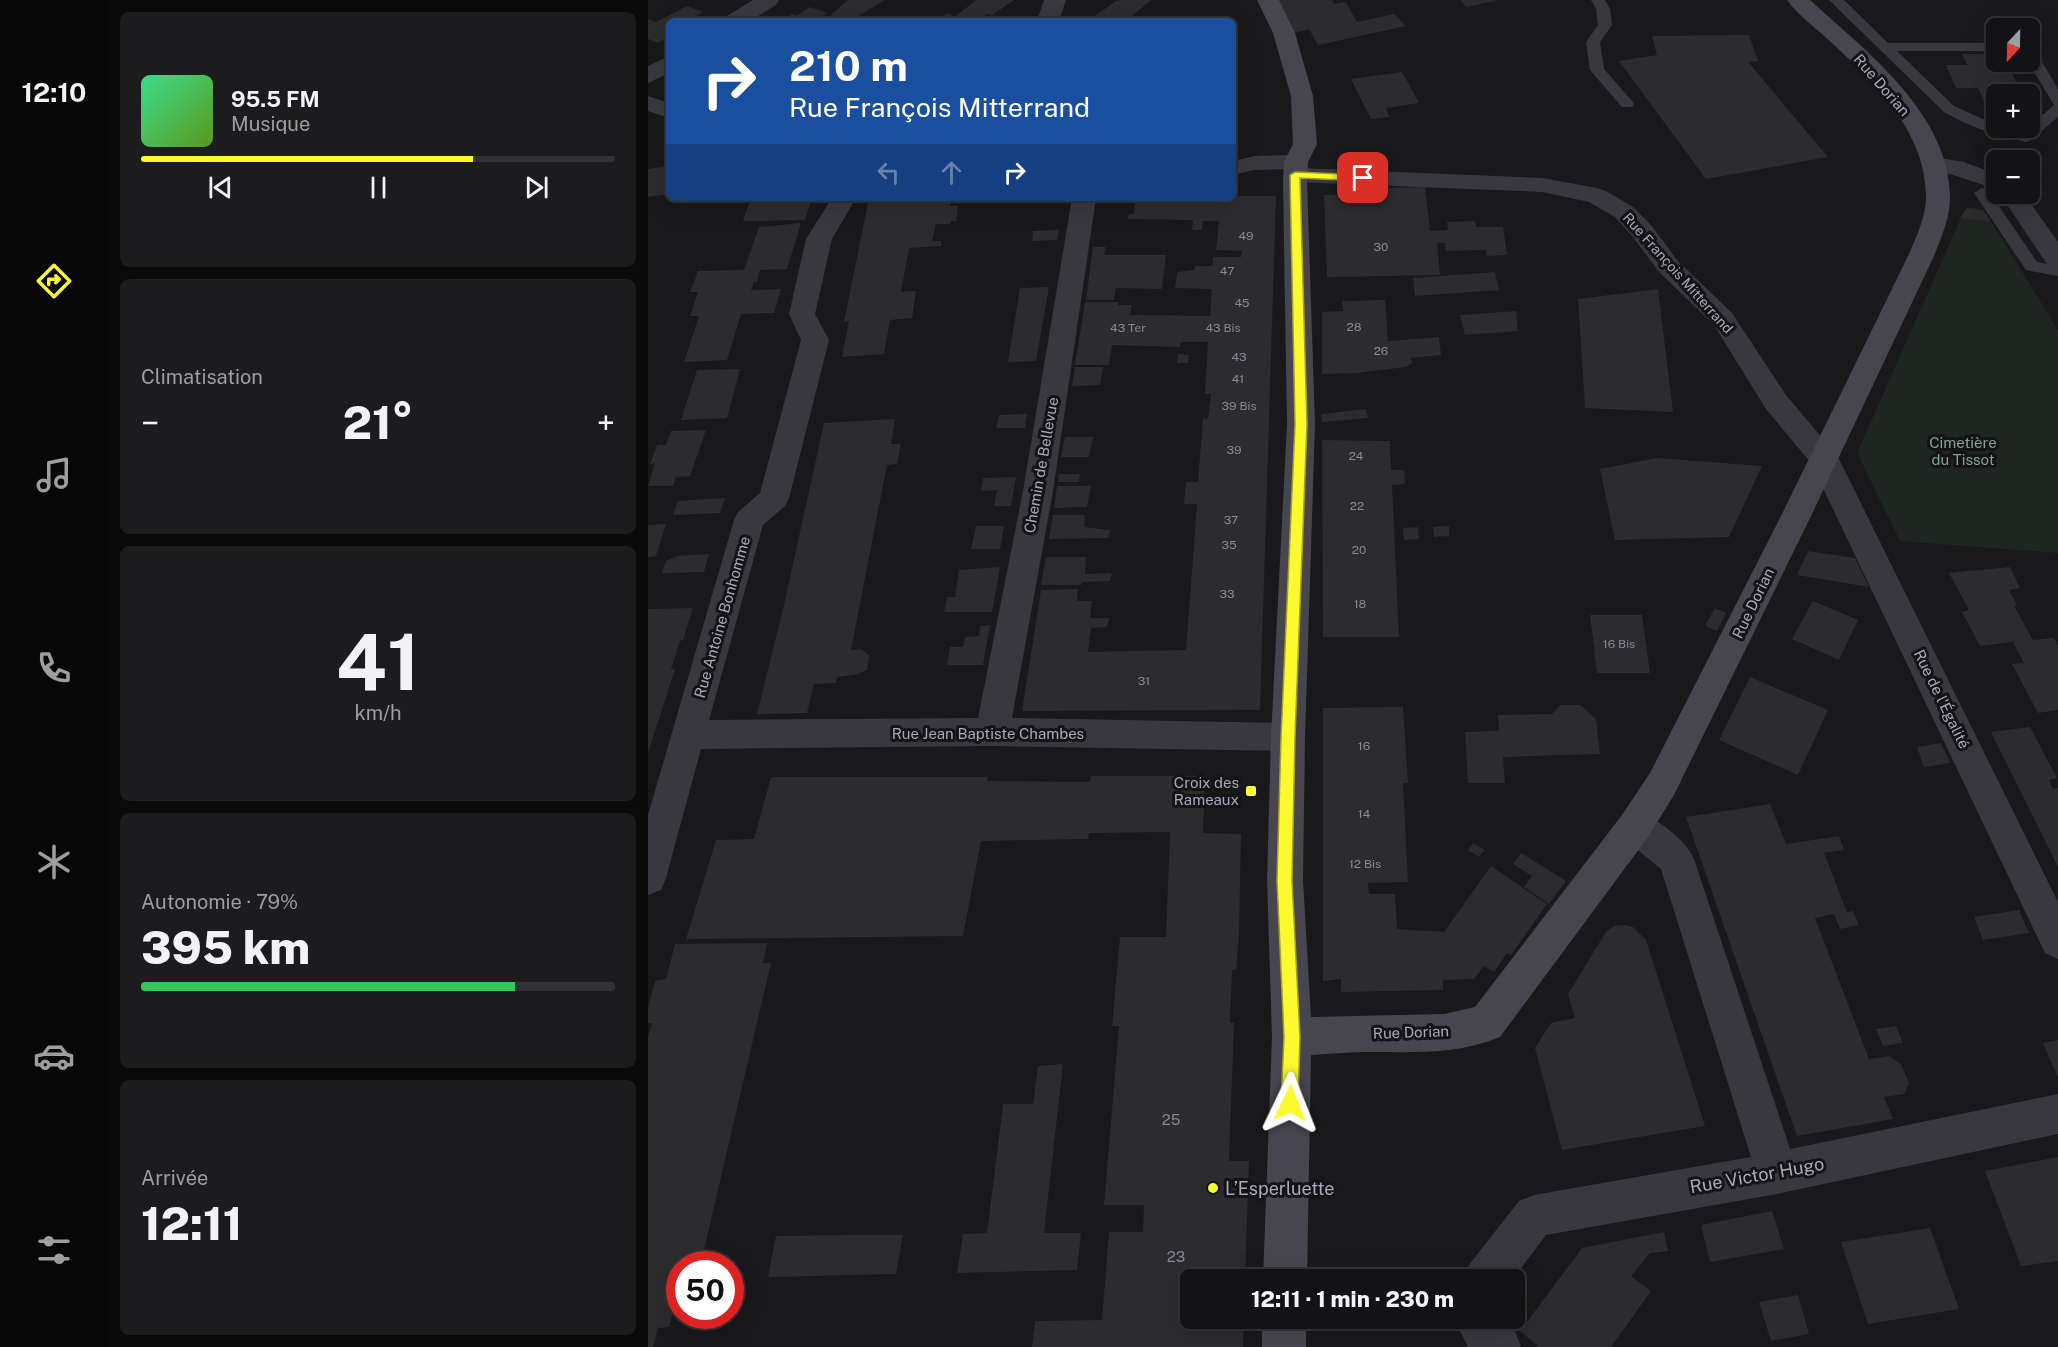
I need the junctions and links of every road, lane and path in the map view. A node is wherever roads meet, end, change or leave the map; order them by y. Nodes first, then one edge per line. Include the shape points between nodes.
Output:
1 (768, 0) edge
2 (1055, 0) edge
3 (1247, 0) edge
4 (1268, 0) edge
5 (1598, 0) edge
6 (1798, 0) edge
7 (1836, 0) edge
8 (740, 18) edge
9 (1049, 18) edge
10 (1883, 47) junction
11 (1986, 47) edge
12 (666, 65) edge
13 (2040, 70) edge
14 (648, 76) edge
15 (2058, 102) edge
16 (648, 103) edge
17 (1627, 104) dead end
18 (2058, 109) edge
19 (666, 110) edge
20 (1934, 164) junction
21 (1236, 167) edge
22 (1296, 169) junction
23 (1986, 185) edge
24 (842, 201) edge
25 (1084, 201) edge
26 (1998, 204) edge
27 (2019, 204) edge
28 (2058, 261) edge
29 (2058, 271) edge
30 (1824, 457) junction
31 (992, 732) junction
32 (688, 735) junction
33 (1288, 738) junction
34 (1635, 826) junction
35 (648, 878) edge
36 (2058, 941) edge
37 (1292, 1037) junction
38 (2058, 1114) edge
39 (1778, 1173) junction
40 (1285, 1269) edge
41 (1493, 1269) edge
42 (1284, 1329) edge
43 (1284, 1347) edge

1 - 8 street
2 - 9 street
3 - 22 main road via 1266,37 1281,95 1286,144
4 - 22 main road via 1284,33 1302,96 1305,144
5 - 17 lane via 1605,25 1593,42 1597,70
6 - 20 main road, Rue Dorian via 1897,98 1921,131
7 - 10 lane
10 - 11 lane
10 - 18 lane via 1949,109 1996,132 2026,137
12 - 14 street
13 - 15 lane
16 - 19 street
20 - 23 street via 1955,167
20 - 30 main road, Rue Dorian via 1938,199 1933,225
21 - 22 street, Rue François Mitterrand via 1254,163
22 - 30 street, Rue François Mitterrand via 1553,186 1605,200 1624,212 1678,277 1723,319 1776,402
22 - 33 main road via 1301,424
24 - 32 street, Rue Antoine Bonhomme via 819,239 802,314 815,340 774,498 749,520
25 - 31 street, Chemin de Bellevue via 1038,491
26 - 29 lane via 2032,266
27 - 28 street
30 - 34 main road, Rue Dorian via 1662,784
30 - 36 street, Rue de l'Égalité
31 - 32 street, Rue Jean Baptiste Chambes
31 - 33 street, Rue Jean Baptiste Chambes
32 - 35 street, Rue Antoine Bonhomme
33 - 37 main road via 1285,880
34 - 37 main road, Rue Dorian via 1486,1024 1444,1033
34 - 39 street via 1676,859
37 - 40 main road
38 - 39 street, Rue Victor Hugo
39 - 41 street, Rue Victor Hugo via 1534,1216
42 - 43 main road

